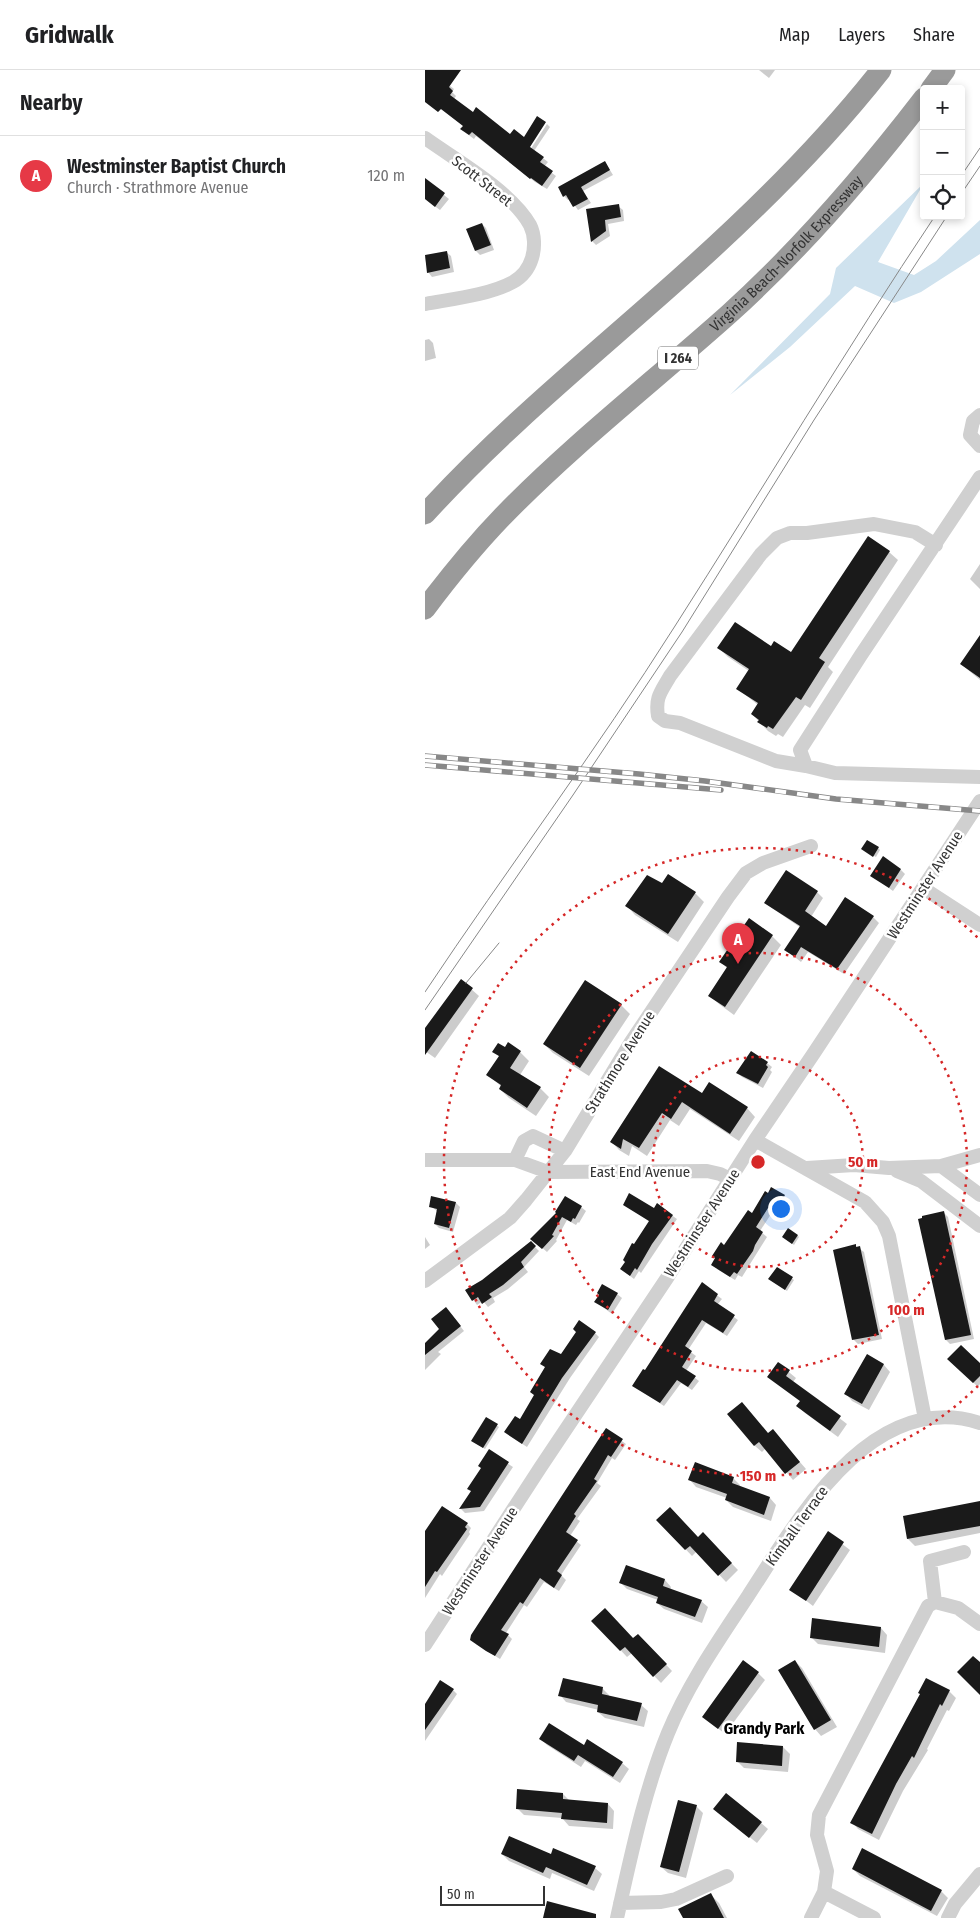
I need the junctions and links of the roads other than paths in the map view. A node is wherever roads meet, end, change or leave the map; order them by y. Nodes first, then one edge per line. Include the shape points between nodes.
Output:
1 (881, 70) edge
2 (945, 70) edge
3 (934, 85) edge
4 (920, 103) edge
5 (425, 138) edge
6 (425, 304) edge
7 (980, 415) edge
8 (980, 446) edge
9 (980, 477) edge
10 (425, 514) edge
11 (935, 545) junction
12 (425, 609) edge
13 (806, 766) junction
14 (980, 777) edge
15 (980, 801) edge
16 (811, 846) dead end
17 (923, 888) junction
18 (980, 925) edge
19 (755, 1140) junction
20 (565, 1151) junction
21 (980, 1155) edge
22 (425, 1160) edge
23 (515, 1160) junction
24 (941, 1166) junction
25 (806, 1168) junction
26 (889, 1168) junction
27 (549, 1172) junction
28 (730, 1179) junction
29 (980, 1195) edge
30 (980, 1226) edge
31 (425, 1281) edge
32 (925, 1419) junction
33 (980, 1424) edge
34 (964, 1552) dead end
35 (935, 1602) junction
36 (980, 1624) edge
37 (426, 1642) edge
38 (980, 1874) edge
39 (727, 1876) dead end
40 (824, 1892) junction
41 (620, 1903) junction
42 (617, 1918) edge
43 (811, 1918) edge
44 (874, 1918) edge
45 (948, 1918) edge

1 - 10 highway via 824,139 740,223 531,408
2 - 3 highway
4 - 12 highway, Virginia Beach-Norfolk Expressway / I 264 via 818,226 729,314 539,481 452,574
5 - 6 street, Scott Street via 505,196 530,226 534,244 530,263 513,282 486,292
7 - 8 street via 973,421 970,435
9 - 11 street
11 - 13 street via 800,750
11 - 13 street via 915,532 874,524 791,533 777,538 761,554 657,697 658,716 665,721 680,723 776,761
13 - 14 street via 835,773
15 - 17 street, Westminster Avenue
16 - 20 street, Strathmore Avenue via 763,863 746,873 631,1042
17 - 18 street
17 - 19 street, Westminster Avenue
19 - 25 street
19 - 28 street, Westminster Avenue
20 - 23 street via 533,1136 524,1141
20 - 27 street, Strathmore Avenue
21 - 24 street
22 - 23 street, East End Avenue
23 - 27 street, East End Avenue
24 - 26 street
24 - 29 street
25 - 26 street
25 - 32 street via 865,1202 883,1222 889,1236
26 - 30 street via 921,1181
27 - 28 street, East End Avenue via 707,1171
27 - 31 street, Strathmore Avenue via 510,1218
28 - 37 street, Westminster Avenue
32 - 33 street, Kimball Terrace via 949,1417
32 - 41 street, Kimball Terrace via 899,1426 885,1434 825,1486 804,1511 722,1637 687,1694 669,1732 647,1799
34 - 35 street via 930,1561
35 - 36 street via 958,1608
35 - 40 street via 928,1606 920,1619 819,1815 817,1835 827,1871
38 - 45 street via 955,1904
39 - 41 street via 676,1899
40 - 43 street
40 - 44 street
41 - 42 street, Kimball Terrace

